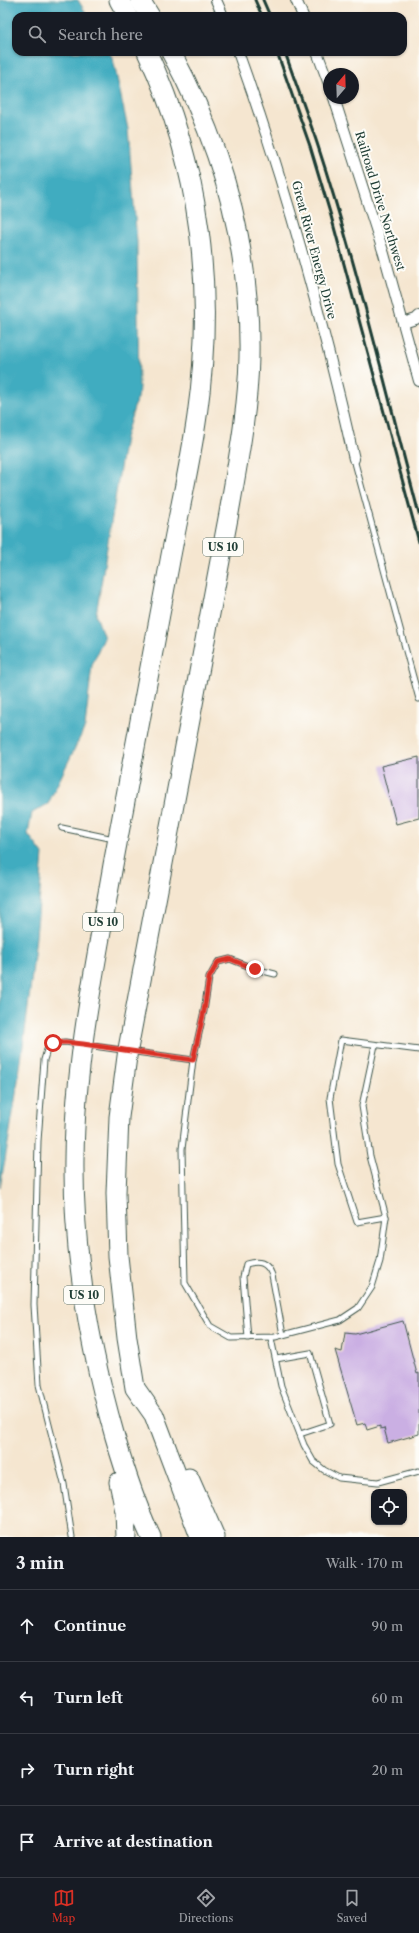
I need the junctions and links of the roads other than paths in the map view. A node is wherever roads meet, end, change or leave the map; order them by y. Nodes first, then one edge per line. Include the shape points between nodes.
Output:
1 (119, 0) edge
2 (140, 0) edge
3 (216, 0) edge
4 (296, 0) edge
5 (126, 12) edge
6 (148, 12) edge
7 (221, 12) edge
8 (301, 12) edge
9 (149, 56) edge
10 (174, 56) edge
11 (239, 56) edge
12 (318, 56) edge
13 (323, 68) edge
14 (336, 104) edge
15 (419, 316) edge
16 (403, 324) junction
17 (419, 381) edge
18 (354, 459) joint
19 (419, 699) edge
20 (62, 828) dead end
21 (117, 840) junction
22 (275, 974) dead end
23 (83, 1044) junction
24 (375, 1045) junction
25 (128, 1049) junction
26 (419, 1050) edge
27 (193, 1060) junction
28 (386, 1217) junction
29 (283, 1335) junction
30 (248, 1338) junction
31 (271, 1338) junction
32 (276, 1359) junction
33 (104, 1399) junction
34 (154, 1415) junction
35 (300, 1434) junction
36 (419, 1472) edge
37 (72, 1537) edge
38 (126, 1537) edge
39 (151, 1537) edge
40 (200, 1537) edge
41 (215, 1537) edge

1 - 5 highway
2 - 6 highway
3 - 7 street
4 - 8 street
9 - 21 highway, US 10 via 168,100 191,179 203,251 204,348 192,448
10 - 25 highway, US 10 via 206,124 231,202 245,282 249,357 243,426 230,506
11 - 18 street, Great River Energy Drive via 276,163 334,372
12 - 13 street
14 - 16 street, Railroad Drive Northwest via 384,254
15 - 16 street
16 - 17 street, Railroad Drive Northwest
18 - 19 lane
20 - 21 lane
21 - 23 highway, US 10
22 - 27 lane via 230,959 218,962 209,978
23 - 25 lane
23 - 33 highway, US 10 via 75,1132 74,1188 85,1307
23 - 37 lane via 53,1043 47,1050 44,1060 38,1141 34,1297 39,1385 64,1484
24 - 26 lane
24 - 28 lane via 362,1106 370,1156
24 - 28 lane via 341,1040 330,1098 338,1164 357,1222
25 - 27 lane
25 - 34 highway, US 10 via 119,1117 118,1256 135,1388
27 - 30 lane via 182,1149 185,1283 210,1326 232,1338
28 - 29 lane via 380,1261 372,1287 358,1308 340,1320
29 - 30 lane via 272,1274 269,1267 255,1261 246,1264 243,1277
29 - 31 lane
30 - 31 lane
31 - 32 lane
32 - 35 lane via 282,1386
32 - 35 lane via 310,1353 330,1424
33 - 38 highway via 107,1440 122,1492
33 - 39 highway, US 10 via 128,1479
34 - 40 highway, US 10
34 - 41 highway via 185,1469
35 - 36 lane via 313,1461 339,1478 378,1482

